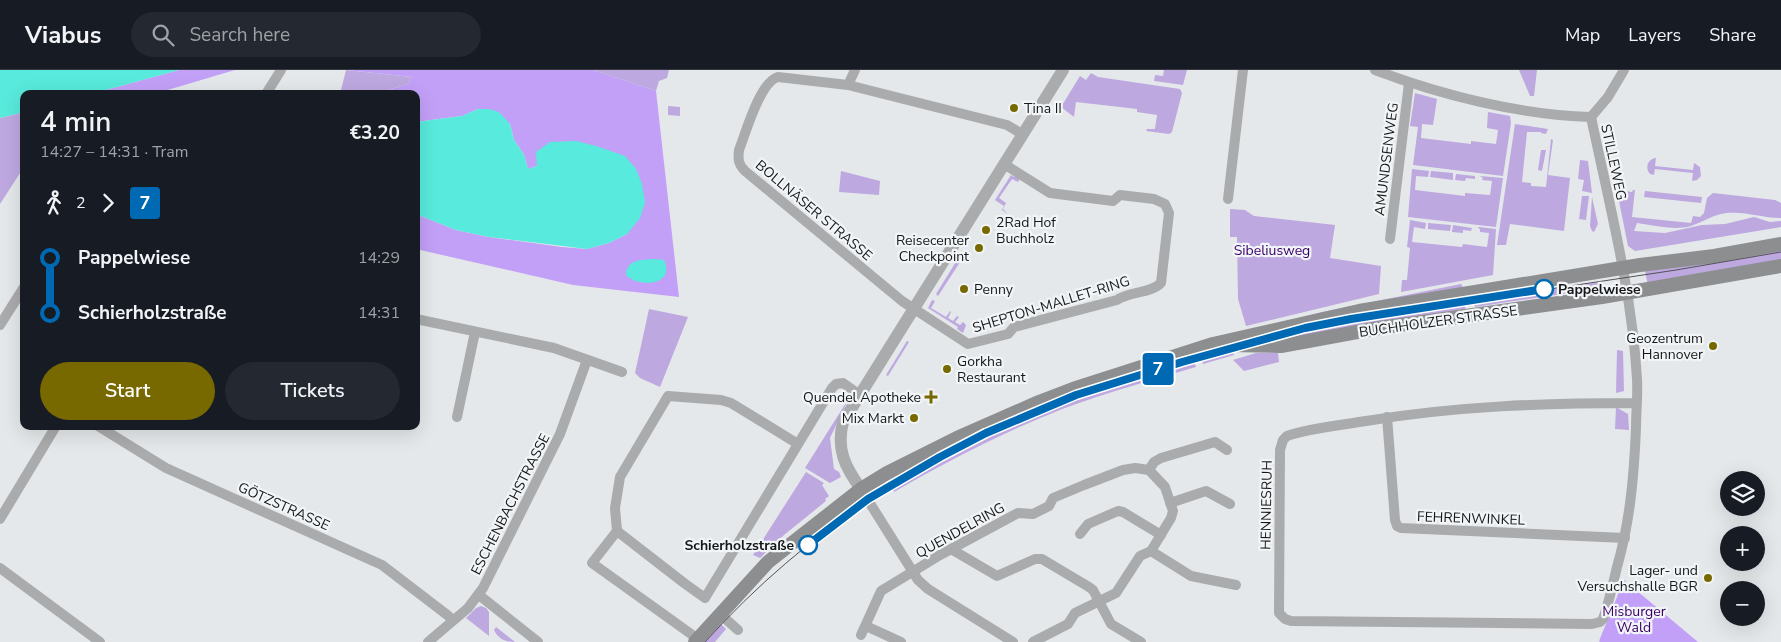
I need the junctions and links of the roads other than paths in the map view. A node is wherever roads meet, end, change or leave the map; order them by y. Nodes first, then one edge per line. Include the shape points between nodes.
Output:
1 (281, 70) edge
2 (855, 70) edge
3 (1063, 70) edge
4 (1244, 70) edge
5 (1374, 70) edge
6 (1624, 70) edge
7 (1409, 83) junction
8 (848, 85) junction
9 (268, 90) edge
10 (1591, 117) junction
11 (1022, 134) junction
12 (1004, 164) junction
13 (1228, 199) dead end
14 (1390, 239) dead end
15 (1781, 244) edge
16 (1781, 266) edge
17 (1622, 268) junction
18 (20, 293) edge
19 (1626, 293) junction
20 (913, 309) junction
21 (420, 320) edge
22 (0, 325) edge
23 (475, 332) junction
24 (1213, 344) junction
25 (587, 360) junction
26 (622, 372) dead end
27 (860, 395) junction
28 (1637, 404) junction
29 (457, 416) dead end
30 (1387, 417) junction
31 (54, 430) edge
32 (104, 430) edge
33 (798, 444) junction
34 (1227, 450) dead end
35 (1149, 470) junction
36 (861, 489) junction
37 (1170, 503) junction
38 (1230, 504) dead end
39 (0, 519) edge
40 (617, 531) junction
41 (1080, 534) dead end
42 (1161, 535) junction
43 (1625, 538) junction
44 (951, 548) junction
45 (1151, 552) junction
46 (0, 568) edge
47 (912, 572) junction
48 (1236, 585) dead end
49 (479, 595) junction
50 (1098, 601) junction
51 (720, 614) junction
52 (453, 620) junction
53 (738, 630) dead end
54 (697, 640) edge
55 (100, 642) edge
56 (428, 642) edge
57 (538, 642) edge
58 (901, 642) edge
59 (1013, 642) edge
60 (1032, 642) edge
61 (1141, 642) edge

1 - 9 street
2 - 8 street
3 - 11 street
4 - 13 street
5 - 7 street
6 - 10 street, STILLEWEG
7 - 10 street via 1486,102 1566,116
7 - 14 street, AMUNDSENWEG
8 - 11 street, BOLLNÄSER STRASSE via 1007,125
8 - 20 street, BOLLNÄSER STRASSE via 773,78 764,89 739,150 740,167
10 - 17 street, STILLEWEG
11 - 12 street
12 - 20 street
12 - 20 street, SHEPTON-MALLET-RING via 1050,193 1113,200 1120,195 1154,199 1165,204 1169,213 1161,283 1118,300 1014,327 1008,334 968,344
15 - 17 main road, BUCHHOLZER STRASSE
16 - 19 main road, BUCHHOLZER STRASSE
17 - 19 street
17 - 24 main road, BUCHHOLZER STRASSE via 1359,311
18 - 22 street
19 - 24 main road, BUCHHOLZER STRASSE via 1379,328 1281,346
19 - 28 street
20 - 27 street
21 - 23 street
23 - 25 street via 554,348
23 - 29 street
24 - 36 main road, BUCHHOLZER STRASSE via 1039,402 924,454
25 - 26 street
25 - 49 street, ESCHENBACHSTRASSE via 560,434
27 - 33 street via 843,383 836,384
27 - 36 street via 843,422 839,443
28 - 30 street, HENNIESRUH via 1492,406
28 - 43 street via 1631,501
30 - 43 street, FEHRENWINKEL via 1397,526
30 - 43 street, HENNIESRUH via 1290,435 1283,440 1280,450 1278,608 1285,619 1592,624 1600,622 1604,615
31 - 39 street
32 - 52 street, GÖTZSTRASSE via 166,468 382,565
33 - 40 street via 730,403 668,396 620,477 615,508
33 - 40 street via 705,598
34 - 35 street via 1216,442 1161,458
35 - 37 street via 1163,483
35 - 44 street, QUENDELRING via 1123,470 1084,485 1053,498 1049,506 1033,514 1018,514
36 - 47 street, QUENDELRING
36 - 51 main road, BUCHHOLZER STRASSE via 768,562
37 - 38 street via 1206,491
37 - 42 street via 1172,515
40 - 54 street via 592,563
41 - 42 street via 1088,524 1118,511
42 - 45 street
44 - 47 street, QUENDELRING
44 - 50 street via 997,576 1042,559 1089,587
45 - 48 street via 1191,576
45 - 50 street via 1140,556 1116,593
46 - 55 street
47 - 58 street via 881,591 864,630
47 - 59 street, QUENDELRING via 928,589
49 - 52 street, ESCHENBACHSTRASSE
49 - 57 street
50 - 60 street via 1075,613 1068,624
50 - 61 street via 1110,624
51 - 53 street
51 - 54 main road, BUCHHOLZER STRASSE
52 - 56 street, ESCHENBACHSTRASSE

